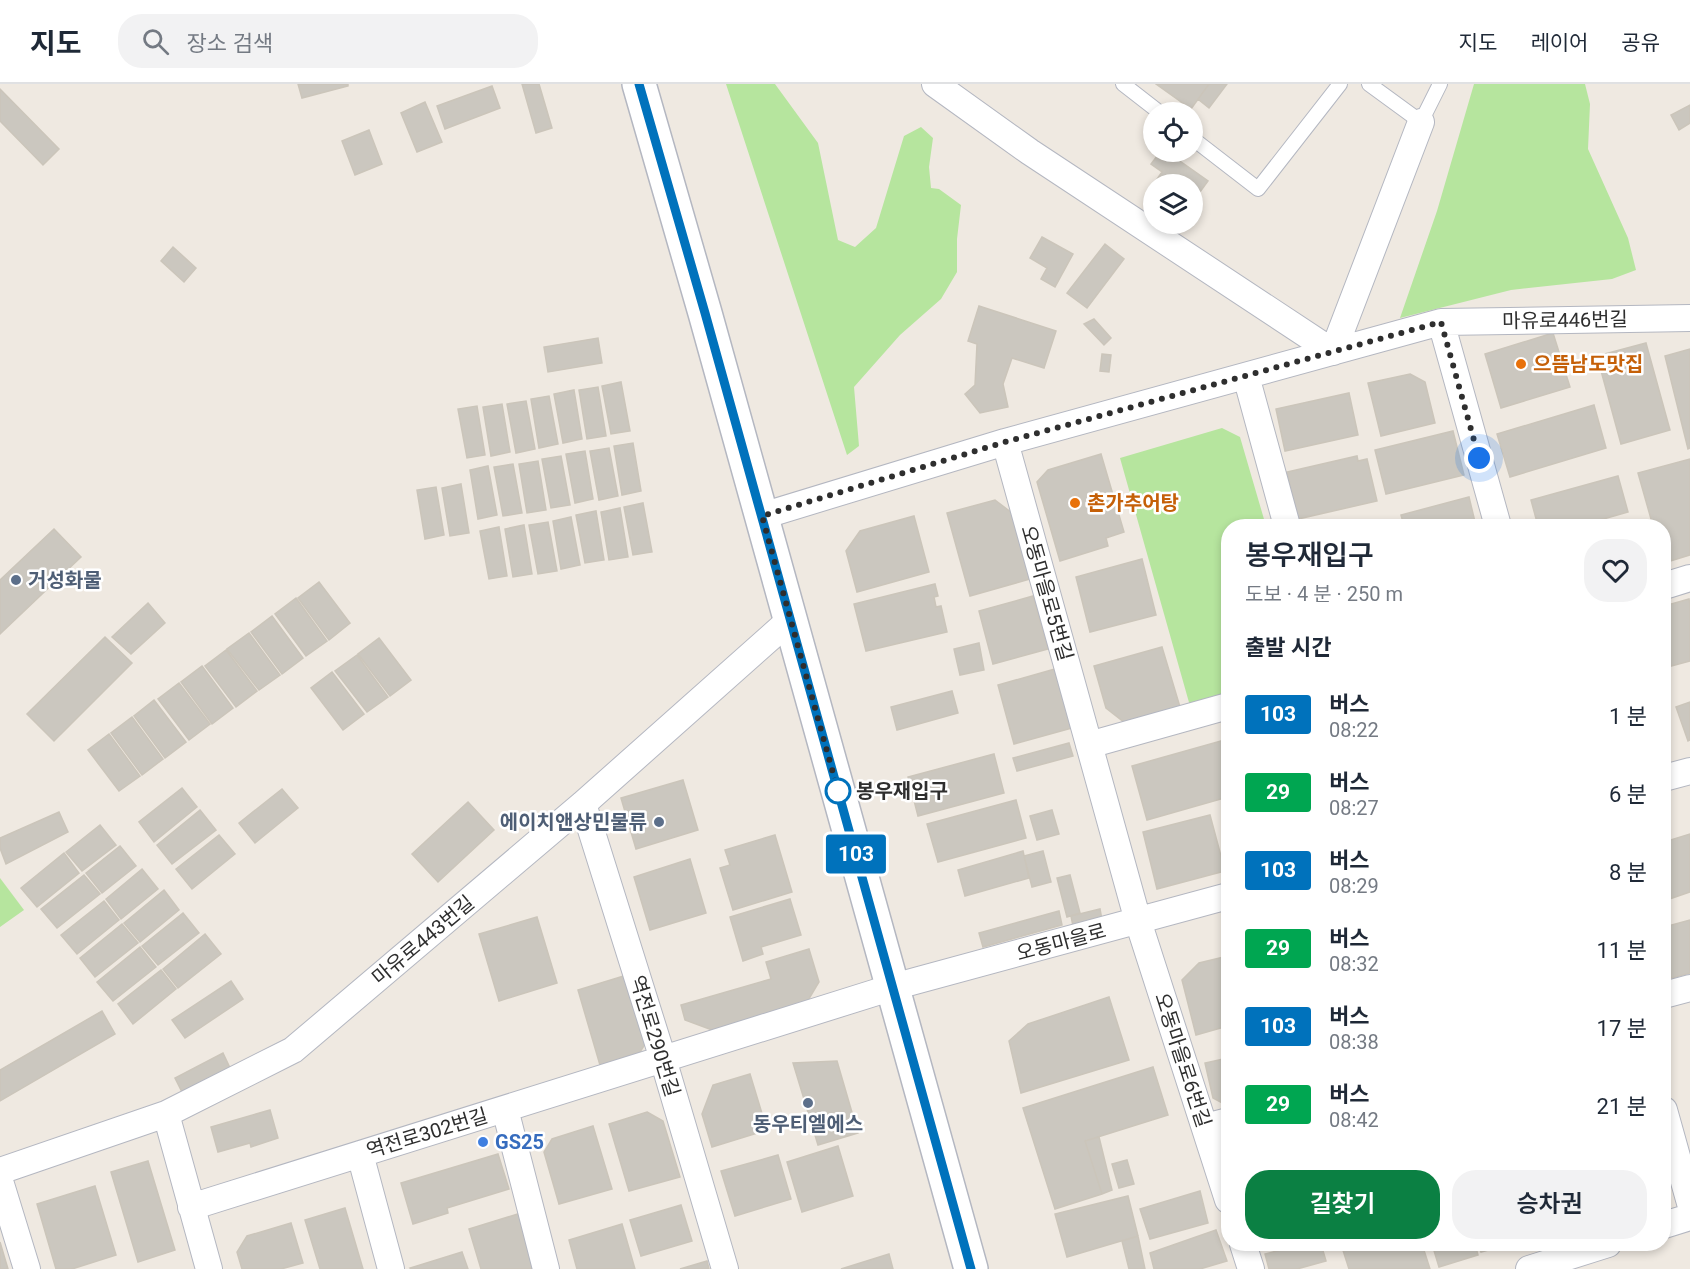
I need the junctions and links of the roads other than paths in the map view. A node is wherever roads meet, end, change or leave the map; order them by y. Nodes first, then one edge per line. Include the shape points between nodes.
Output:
1 (639, 84) edge
2 (935, 84) edge
3 (1123, 84) edge
4 (1340, 84) edge
5 (1369, 84) edge
6 (1440, 84) edge
7 (1147, 102) edge
8 (1421, 122) junction
9 (1203, 146) edge
10 (1690, 318) edge
11 (1441, 322) junction
12 (1333, 352) junction
13 (1246, 376) junction
14 (1005, 442) junction
15 (762, 516) junction
16 (1285, 519) edge
17 (1496, 519) edge
18 (1690, 579) edge
19 (1671, 584) edge
20 (790, 620) junction
21 (1221, 708) edge
22 (1089, 745) junction
23 (1690, 771) edge
24 (1671, 776) edge
25 (583, 804) junction
26 (1221, 898) edge
27 (1138, 921) junction
28 (893, 987) junction
29 (1690, 988) edge
30 (1671, 993) edge
31 (663, 1059) junction
32 (505, 1109) junction
33 (166, 1114) junction
34 (1217, 1124) edge
35 (1671, 1135) edge
36 (1221, 1152) edge
37 (360, 1154) junction
38 (0, 1171) edge
39 (0, 1181) edge
40 (1690, 1203) edge
41 (191, 1207) junction
42 (1690, 1217) edge
43 (1671, 1223) edge
44 (1245, 1251) edge
45 (1586, 1251) edge
46 (27, 1269) edge
47 (209, 1269) edge
48 (391, 1269) edge
49 (546, 1269) edge
50 (725, 1269) edge
51 (971, 1269) edge
52 (1251, 1269) edge
53 (1529, 1269) edge

1 - 15 main road
2 - 12 street
3 - 7 lane
4 - 9 lane via 1258,189
5 - 8 lane
6 - 8 lane
8 - 12 street
10 - 11 street, 마유로446번길
11 - 12 street, 마유로446번길
11 - 17 street
12 - 13 street, 마유로446번길
13 - 14 street, 마유로446번길
13 - 16 street
14 - 15 street, 마유로446번길
14 - 22 street, 오동마을로5번길
15 - 20 main road
18 - 19 street
20 - 25 street, 마유로443번길
20 - 28 main road
21 - 22 street
22 - 27 street, 오동마을로5번길
23 - 24 street
25 - 31 street, 역전로290번길
25 - 33 street, 마유로443번길 via 293,1050
26 - 27 street, 오동마을로
27 - 28 street, 오동마을로
27 - 34 street, 오동마을로6번길
28 - 31 street, 오동마을로
28 - 51 main road
29 - 30 street
31 - 32 street, 역전로302번길
31 - 50 street, 역전로290번길
32 - 37 street, 역전로302번길
32 - 49 street
33 - 38 street, 마유로443번길
33 - 41 street
34 - 36 street, 오동마을로6번길
35 - 40 street
37 - 41 street, 역전로302번길
37 - 48 street
39 - 46 street
41 - 47 street
42 - 43 street
44 - 52 street
45 - 53 street

